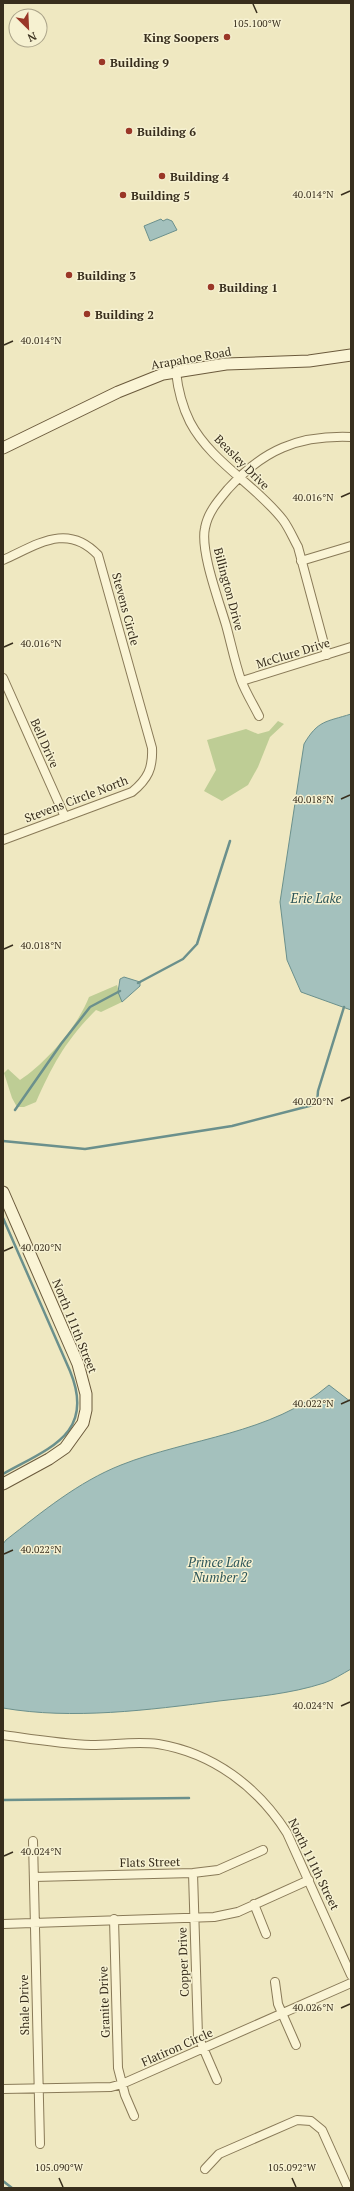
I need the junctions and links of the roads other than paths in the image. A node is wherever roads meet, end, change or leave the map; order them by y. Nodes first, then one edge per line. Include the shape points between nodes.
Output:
1 (351, 355) edge
2 (176, 372) junction
3 (351, 437) edge
4 (3, 448) edge
5 (239, 478) junction
6 (351, 546) edge
7 (3, 560) edge
8 (301, 561) junction
9 (351, 648) edge
10 (327, 655) junction
11 (3, 678) edge
12 (242, 681) junction
13 (259, 716) dead end
14 (150, 772) joint
15 (65, 817) junction
16 (3, 840) edge
17 (3, 1192) edge
18 (3, 1484) edge
19 (3, 1735) edge
20 (33, 1841) dead end
21 (263, 1850) dead end
22 (192, 1873) junction
23 (34, 1876) junction
24 (309, 1880) junction
25 (254, 1904) junction
26 (194, 1917) junction
27 (114, 1919) junction
28 (34, 1922) junction
29 (3, 1924) edge
30 (266, 1934) dead end
31 (351, 1975) edge
32 (275, 1982) dead end
33 (351, 1983) edge
34 (282, 2014) junction
35 (296, 2045) dead end
36 (203, 2049) junction
37 (217, 2080) dead end
38 (122, 2084) junction
39 (38, 2088) junction
40 (3, 2089) edge
41 (134, 2116) dead end
42 (40, 2144) dead end
43 (205, 2169) dead end
44 (348, 2188) edge

1 - 2 main road, Arapahoe Road via 309,361 237,363
2 - 4 main road, Arapahoe Road via 131,386
2 - 5 street, Beasley Drive via 178,390 191,423 199,436
3 - 5 street, Billington Drive via 332,436 302,440 277,448
5 - 8 street, Beasley Drive via 283,520 298,547
5 - 12 street, Billington Drive via 216,502 208,516 204,528 204,544
6 - 8 street
7 - 14 street, Stevens Circle via 52,539 65,537 83,542 98,555 152,748 153,762
8 - 10 street, Beasley Drive
9 - 10 street, McClure Drive
10 - 12 street, McClure Drive
11 - 15 street, Bell Drive
12 - 13 street, Billington Drive
14 - 15 street, Stevens Circle North via 144,783 132,792
15 - 16 street, Stevens Circle North
17 - 18 main road, North 111th Street via 73,1352 85,1388 86,1410 83,1423 64,1448
19 - 24 street, North 111th Street via 92,1745 122,1742 158,1744 209,1760 250,1788 278,1818
20 - 23 street, Shale Drive
21 - 22 street, Flats Street via 218,1870
22 - 23 street, Flats Street
22 - 26 street, Copper Drive
23 - 28 street, Shale Drive
24 - 25 street
24 - 31 street, North 111th Street
25 - 26 street via 238,1912 214,1917
25 - 30 street
26 - 27 street
26 - 36 street, Copper Drive via 198,2036
27 - 28 street
27 - 38 street, Granite Drive via 118,2068
28 - 29 street
28 - 39 street, Shale Drive
32 - 34 street via 275,1994
33 - 34 street, Flatiron Circle
34 - 35 street
34 - 36 street, Flatiron Circle
36 - 37 street, Copper Drive
36 - 38 street, Flatiron Circle
38 - 39 street, Flatiron Circle via 111,2087
38 - 41 street, Granite Drive
39 - 40 street, Flatiron Circle
39 - 42 street, Shale Drive
43 - 44 street via 219,2154 297,2120 311,2121 322,2130

